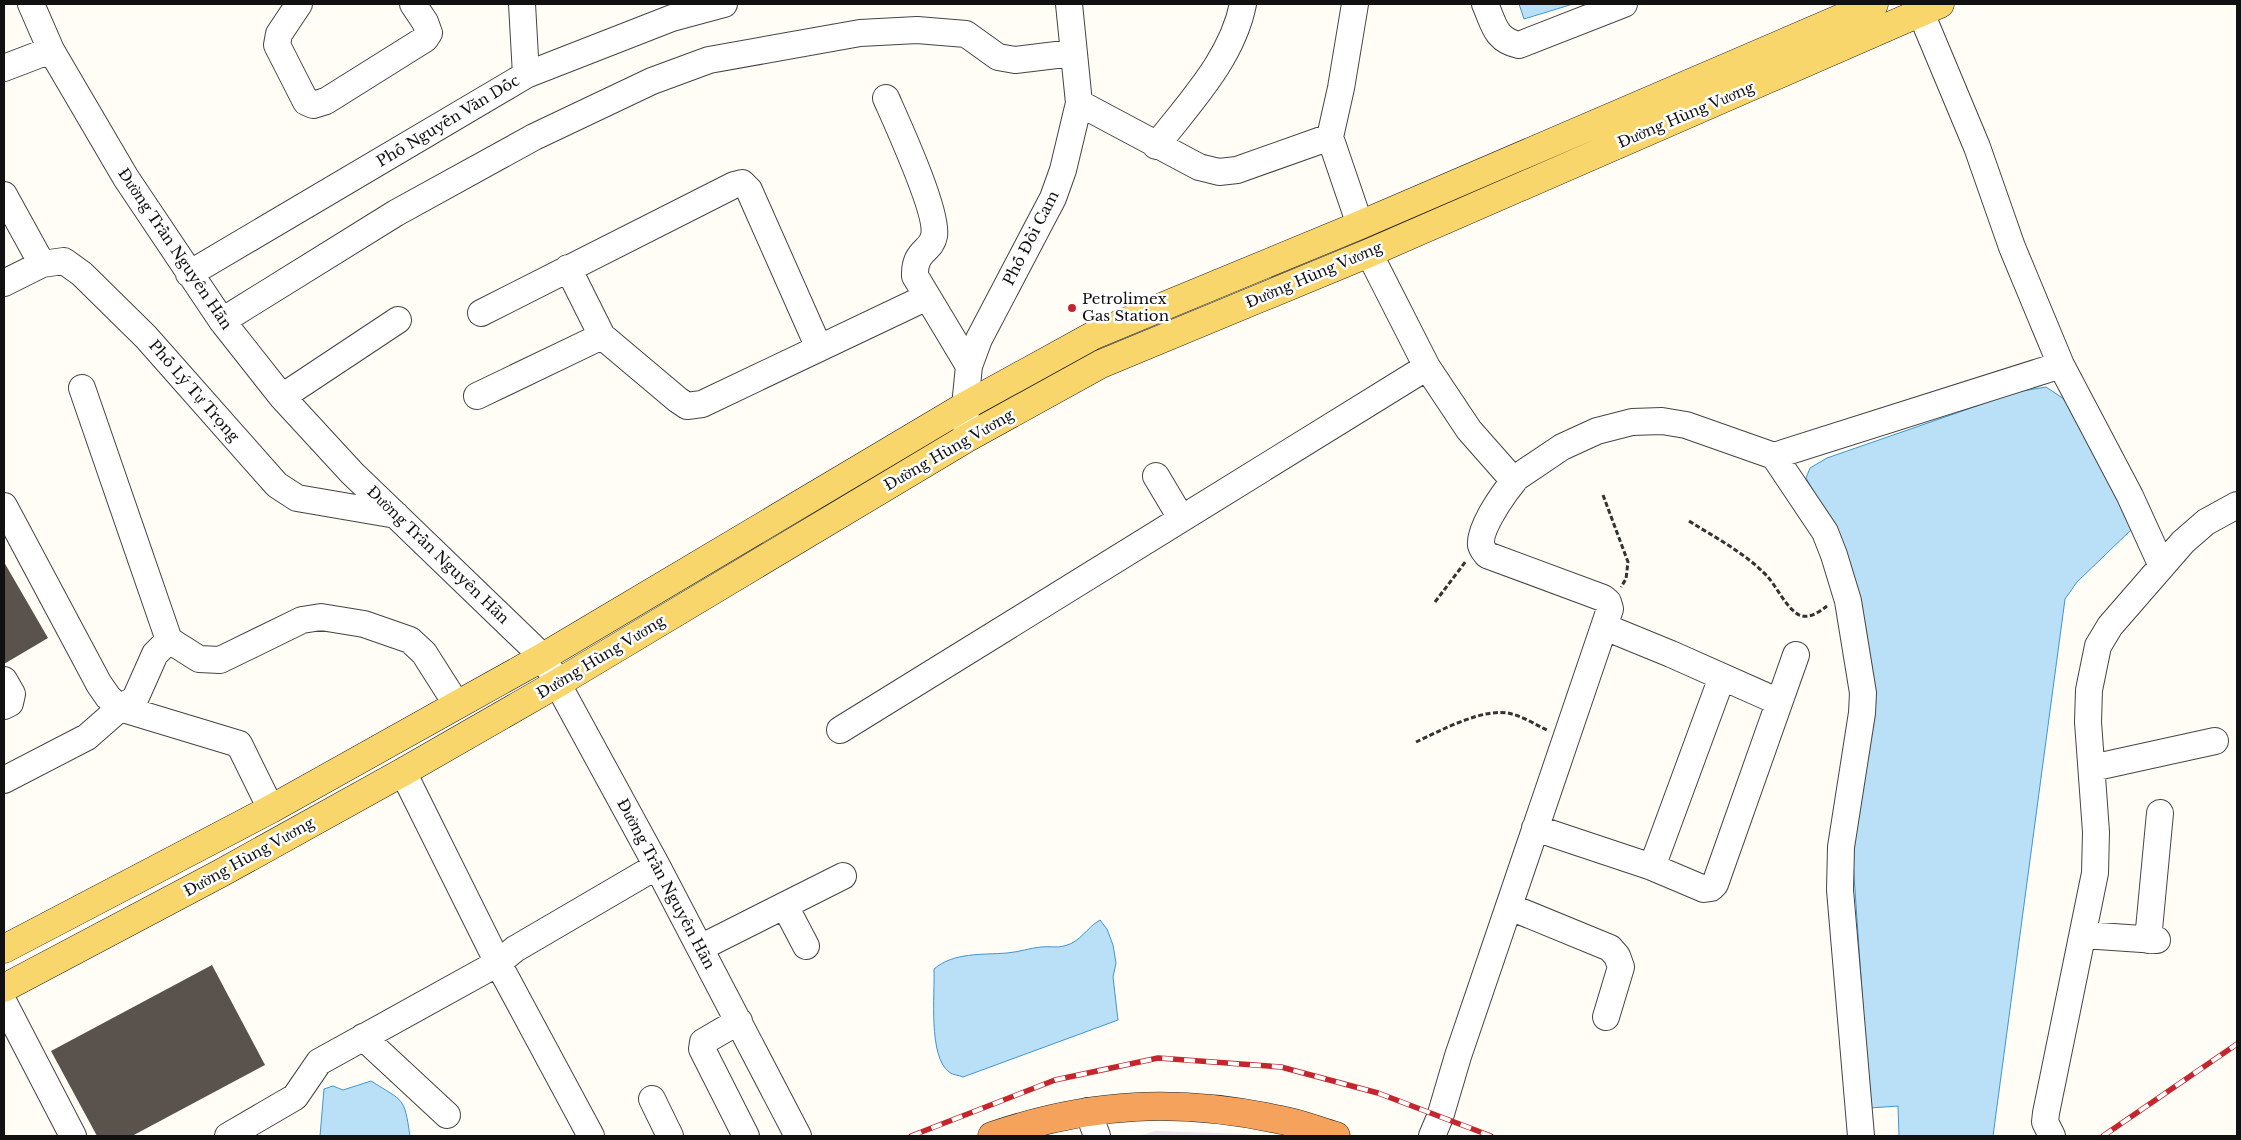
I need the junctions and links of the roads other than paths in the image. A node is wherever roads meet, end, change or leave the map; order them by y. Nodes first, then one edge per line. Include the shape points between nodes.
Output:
1 (31, 4) edge
2 (299, 4) edge
3 (413, 4) edge
4 (523, 4) edge
5 (724, 4) edge
6 (1069, 4) edge
7 (1243, 4) edge
8 (1355, 4) edge
9 (1485, 4) edge
10 (1624, 4) edge
11 (1874, 4) edge
12 (1931, 8) edge
13 (51, 50) junction
14 (1073, 53) junction
15 (4, 68) edge
16 (526, 74) junction
17 (886, 98) dead end
18 (1079, 103) junction
19 (1638, 106) junction
20 (1649, 131) junction
21 (1330, 137) junction
22 (1156, 146) junction
23 (4, 195) edge
24 (1360, 225) junction
25 (1369, 252) junction
26 (42, 264) junction
27 (568, 268) junction
28 (189, 274) junction
29 (4, 283) edge
30 (927, 297) junction
31 (481, 313) dead end
32 (398, 320) dead end
33 (222, 321) junction
34 (602, 336) junction
35 (819, 348) junction
36 (2061, 365) junction
37 (969, 366) junction
38 (1427, 367) junction
39 (82, 388) dead end
40 (477, 396) dead end
41 (282, 397) junction
42 (965, 406) junction
43 (967, 438) junction
44 (1774, 456) junction
45 (1156, 476) dead end
46 (1513, 480) junction
47 (2237, 505) edge
48 (4, 506) edge
49 (396, 515) junction
50 (1182, 518) junction
51 (2162, 564) junction
52 (1605, 627) junction
53 (170, 640) junction
54 (1796, 655) dead end
55 (543, 656) junction
56 (1722, 677) junction
57 (4, 680) edge
58 (558, 683) junction
59 (1779, 702) junction
60 (457, 705) junction
61 (4, 706) edge
62 (120, 708) junction
63 (840, 730) dead end
64 (2215, 741) dead end
65 (2092, 768) junction
66 (403, 772) junction
67 (4, 780) edge
68 (271, 809) junction
69 (2160, 813) dead end
70 (1535, 828) junction
71 (657, 866) junction
72 (1652, 867) junction
73 (844, 876) dead end
74 (785, 906) junction
75 (1510, 907) junction
76 (2083, 935) junction
77 (806, 946) dead end
78 (700, 948) junction
79 (4, 949) edge
80 (498, 963) junction
81 (4, 988) edge
82 (4, 1003) edge
83 (1606, 1018) dead end
84 (739, 1021) junction
85 (363, 1037) junction
86 (652, 1099) dead end
87 (1088, 1111) junction
88 (447, 1115) dead end
89 (73, 1136) edge
90 (228, 1136) edge
91 (591, 1136) edge
92 (670, 1136) edge
93 (746, 1136) edge
94 (797, 1136) edge
95 (992, 1136) edge
96 (1097, 1136) edge
97 (1336, 1136) edge
98 (1432, 1136) edge
99 (1861, 1136) edge
100 (2052, 1136) edge

1 - 13 street, Đường Trần Nguyên Hãn
2 - 3 street via 279,34 277,45 306,102 313,105 326,101 425,39 429,33
4 - 16 street
5 - 16 street, Phố Nguyễn Văn Dốc via 672,18
6 - 14 street, Phố Đồi Cam
7 - 22 street via 1240,20 1224,56
8 - 21 street
9 - 10 street via 1500,36 1519,45
11 - 19 main road, Đường Hùng Vương
12 - 20 main road, Đường Hùng Vương
12 - 36 street via 2012,247
13 - 15 street
13 - 28 street, Đường Trần Nguyên Hãn via 126,178
14 - 18 street, Phố Đồi Cam
14 - 33 street via 1016,60 998,58 966,34 917,30 860,33 709,60 652,81 534,138 396,213
16 - 28 street, Phố Nguyễn Văn Dốc
17 - 30 street via 934,224 934,238 914,263 915,276
18 - 22 street
18 - 37 street, Phố Đồi Cam via 1053,198 979,339
19 - 20 main road
19 - 24 main road, Đường Hùng Vương
20 - 25 main road, Đường Hùng Vương
21 - 22 street via 1237,170 1219,172 1198,167
21 - 24 street
23 - 26 street
24 - 42 main road, Đường Hùng Vương via 1094,335
25 - 38 street
25 - 43 main road, Đường Hùng Vương via 1101,364
26 - 29 street, Phố Lý Tự Trọng
26 - 49 street, Phố Lý Tự Trọng via 64,261 82,274 146,337 277,485 297,498
27 - 31 street
27 - 34 street
27 - 35 street via 734,184 742,184 749,190
28 - 33 street, Đường Trần Nguyên Hãn
30 - 35 street
30 - 37 street
32 - 41 street
33 - 41 street, Đường Trần Nguyên Hãn
34 - 35 street via 687,406 702,404
34 - 40 street
36 - 44 street
36 - 51 street
37 - 42 street, Phố Đồi Cam
38 - 46 street via 1469,430
38 - 50 street
39 - 53 street
41 - 49 street, Đường Trần Nguyên Hãn
42 - 43 street, Phố Đồi Cam
42 - 55 main road, Đường Hùng Vương
43 - 58 main road, Đường Hùng Vương
44 - 46 street via 1686,425 1662,421 1632,422 1597,431 1562,447
44 - 99 street via 1825,532 1846,593 1863,693 1841,847 1840,890
45 - 50 street
46 - 52 street via 1488,522 1481,547 1487,555 1603,598 1610,609
47 - 51 street via 2206,522
48 - 62 street via 99,684
49 - 55 street, Đường Trần Nguyên Hãn
50 - 63 street
51 - 65 street via 2110,626 2098,646 2089,690
52 - 56 street
52 - 70 street
53 - 60 street via 199,659 220,660 302,620 321,617 364,624 410,640 424,653
53 - 62 street via 155,654 135,699
54 - 59 street
55 - 58 street, Đường Trần Nguyên Hãn
55 - 60 main road, Đường Hùng Vương
56 - 59 street
56 - 72 street
57 - 61 street via 12,694 10,703
58 - 66 main road, Đường Hùng Vương
58 - 71 street, Đường Trần Nguyên Hãn
59 - 72 street via 1715,884 1704,889
60 - 68 main road, Đường Hùng Vương
62 - 67 street via 87,736
62 - 68 street via 239,744
64 - 65 street
65 - 76 street via 2095,873
66 - 80 street
66 - 81 main road, Đường Hùng Vương
68 - 79 main road, Đường Hùng Vương
69 - 76 street via 2152,940
70 - 72 street
70 - 75 street
71 - 78 street, Đường Trần Nguyên Hãn
71 - 80 street via 515,949
73 - 74 street
74 - 77 street
74 - 78 street
75 - 83 street via 1610,948 1617,956 1621,967
75 - 98 street
76 - 100 street via 2046,1114 2045,1122
78 - 84 street, Đường Trần Nguyên Hãn
80 - 85 street
80 - 91 street
82 - 89 street
84 - 93 street via 703,1042 702,1049
84 - 94 street, Đường Trần Nguyên Hãn
85 - 88 street
85 - 90 street via 319,1062 295,1097
86 - 92 street
87 - 95 highway
87 - 96 street
87 - 97 highway via 1114,1107 1191,1106 1284,1120

